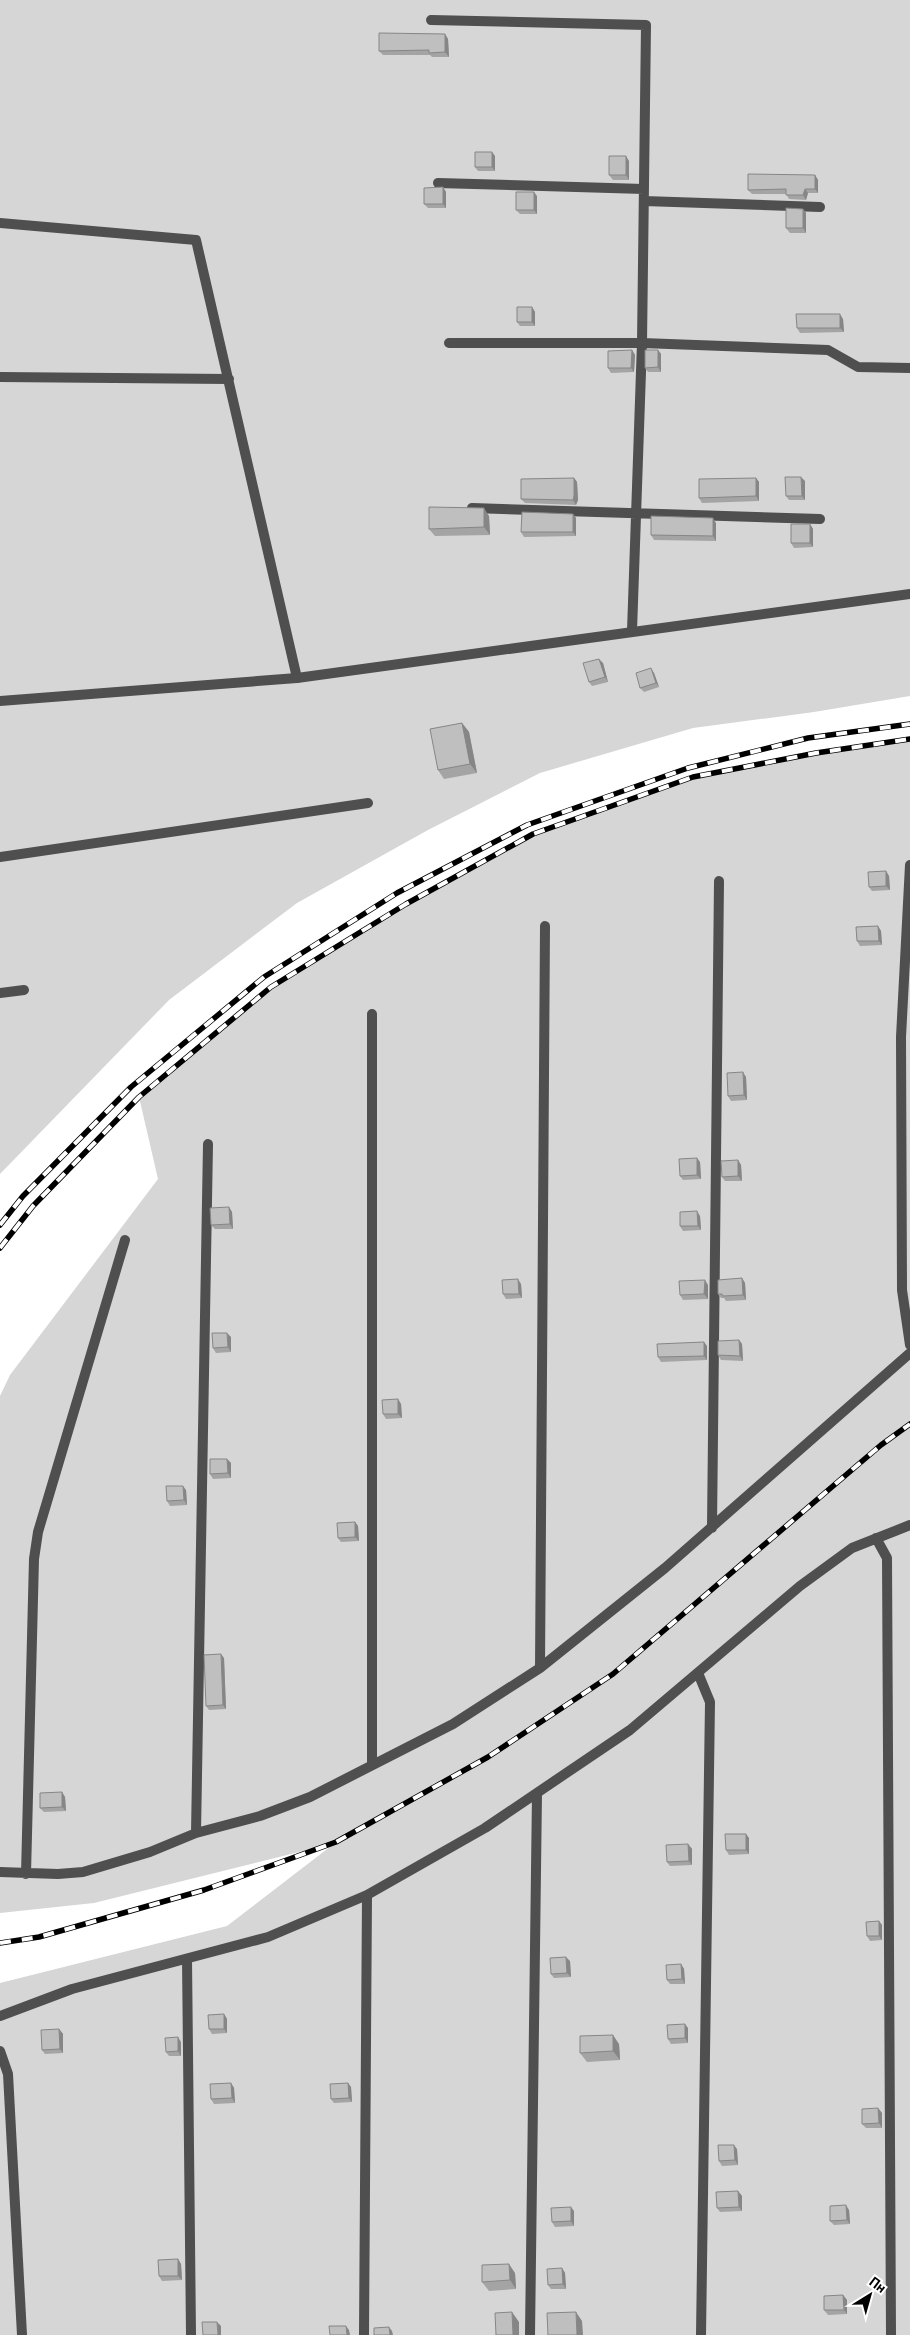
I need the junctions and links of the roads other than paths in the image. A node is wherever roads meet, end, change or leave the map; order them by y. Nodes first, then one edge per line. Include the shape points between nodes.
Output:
1 (431, 20) dead end
2 (438, 182) dead end
3 (644, 189) junction
4 (644, 201) junction
5 (820, 207) dead end
6 (0, 223) edge
7 (449, 343) dead end
8 (642, 343) junction
9 (910, 368) edge
10 (0, 377) edge
11 (229, 379) junction
12 (466, 508) edge
13 (635, 512) junction
14 (820, 519) dead end
15 (910, 594) edge
16 (632, 631) junction
17 (297, 678) junction
18 (0, 701) edge
19 (368, 803) dead end
20 (0, 857) edge
21 (910, 865) edge
22 (719, 881) dead end
23 (544, 926) dead end
24 (24, 990) dead end
25 (0, 993) edge
26 (372, 1014) dead end
27 (208, 1144) dead end
28 (125, 1240) dead end
29 (910, 1345) edge
30 (910, 1354) edge
31 (910, 1524) edge
32 (712, 1528) junction
33 (876, 1538) junction
34 (540, 1668) junction
35 (698, 1673) junction
36 (372, 1764) junction
37 (537, 1793) junction
38 (196, 1833) junction
39 (0, 1872) edge
40 (26, 1874) junction
41 (367, 1895) junction
42 (187, 1960) junction
43 (0, 2016) edge
44 (0, 2051) edge
45 (22, 2335) edge
46 (191, 2335) edge
47 (364, 2335) edge
48 (530, 2335) edge
49 (701, 2335) edge
50 (891, 2335) edge

1 - 3 street via 646,25
2 - 3 street
3 - 4 street
4 - 5 street
4 - 8 street
6 - 11 street via 196,240
7 - 8 street
8 - 9 street via 828,350 858,367
8 - 13 street
10 - 11 street
11 - 17 street
12 - 13 street
13 - 14 street
13 - 16 street
15 - 16 street
16 - 17 street
17 - 18 street
19 - 20 street
21 - 29 street via 901,1037 902,1290
22 - 32 street
23 - 34 street
24 - 25 street
26 - 36 street
27 - 38 street
28 - 40 street via 38,1532 34,1558
30 - 32 street
31 - 33 street
32 - 34 street
33 - 35 street via 852,1548 800,1586
33 - 50 street via 887,1558
34 - 36 street via 453,1724
35 - 37 street via 630,1730
35 - 49 street via 710,1702
36 - 38 street via 277,1810
37 - 41 street via 485,1828
37 - 48 street
38 - 40 street via 150,1852 83,1872
39 - 40 street
41 - 42 street via 268,1937
41 - 47 street
42 - 43 street via 72,1989
42 - 46 street
44 - 45 street via 8,2074

